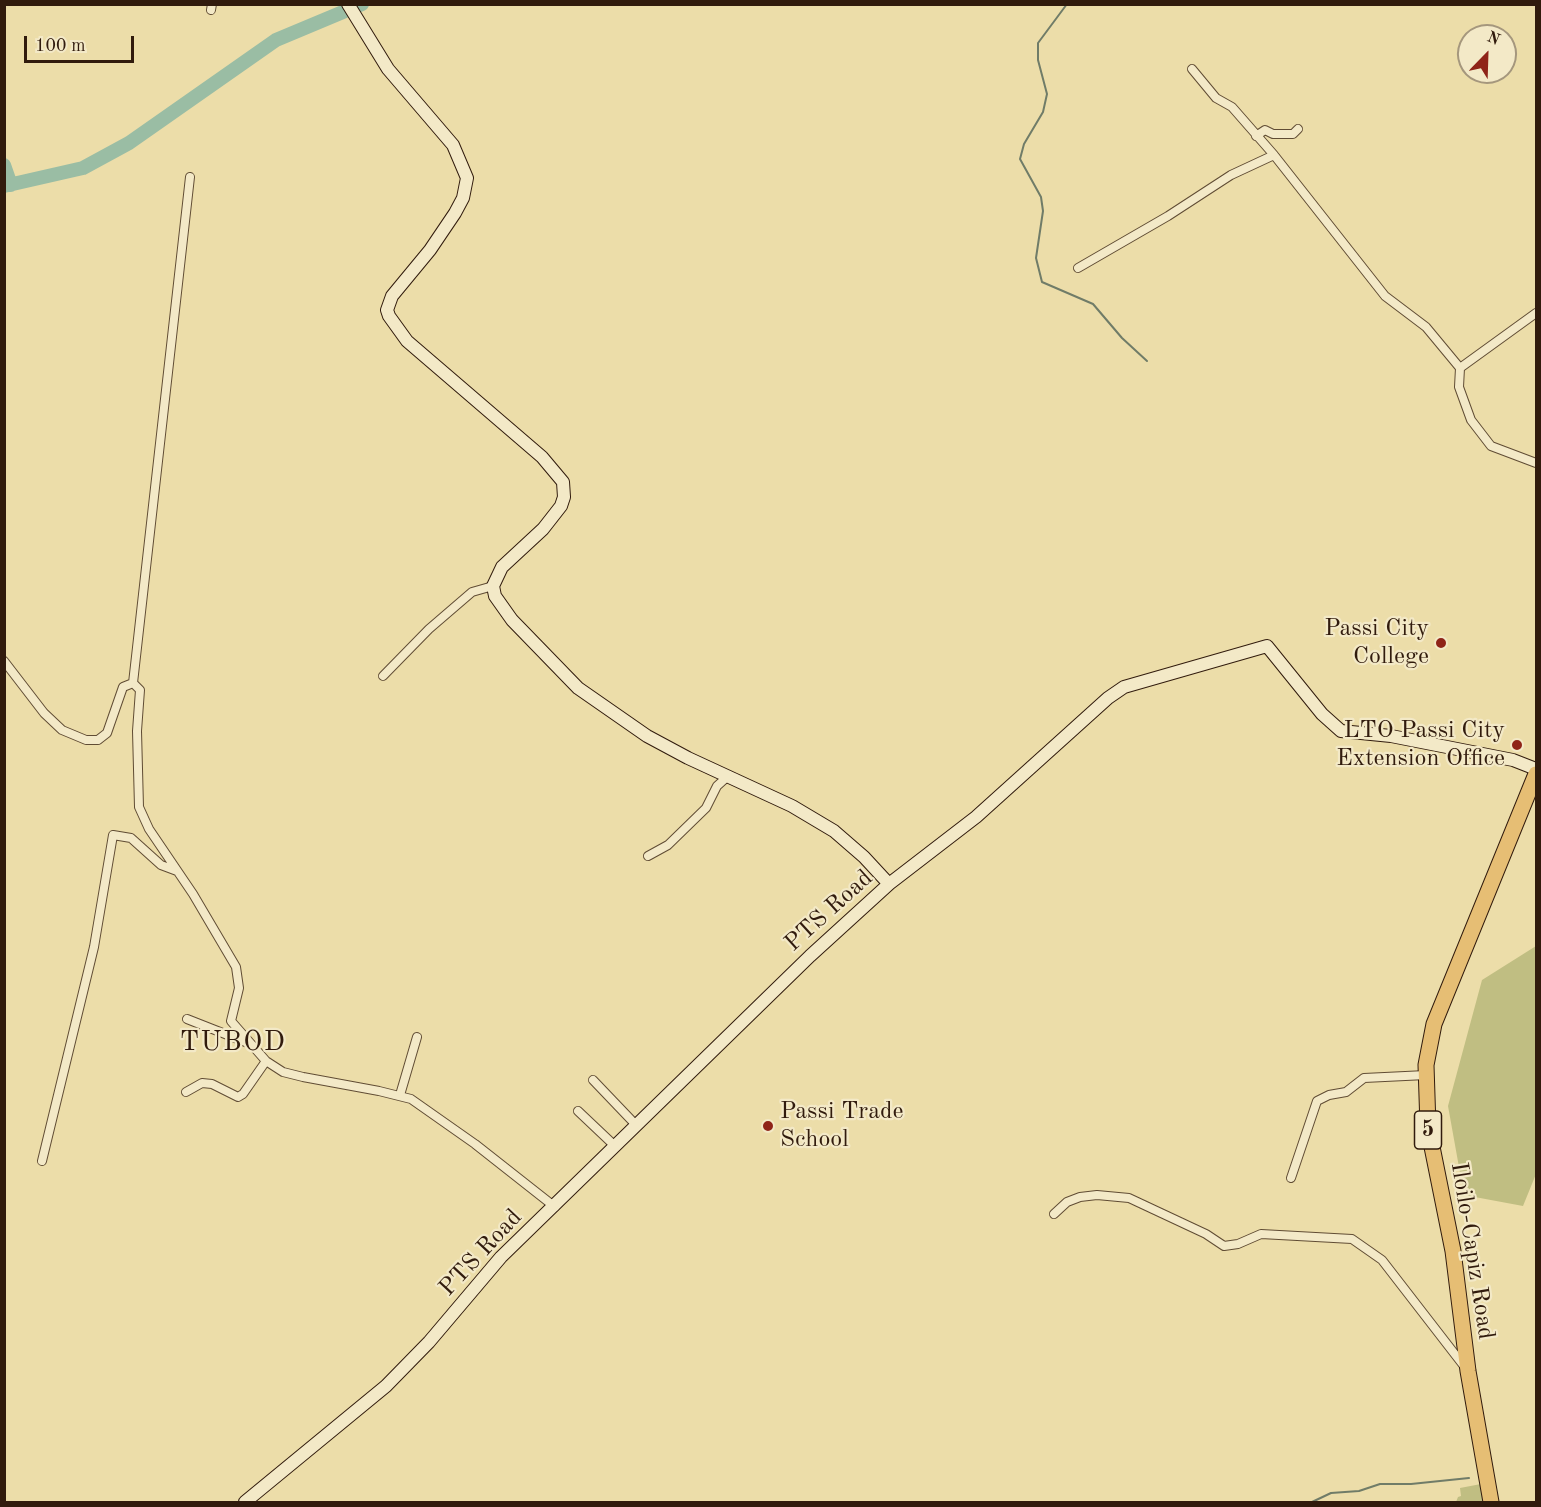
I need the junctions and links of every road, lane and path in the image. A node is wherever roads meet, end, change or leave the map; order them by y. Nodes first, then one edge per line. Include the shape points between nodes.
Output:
1 (348, 4) edge
2 (1192, 69) dead end
3 (1298, 129) dead end
4 (1256, 136) junction
5 (1274, 155) junction
6 (190, 177) dead end
7 (1078, 268) dead end
8 (1536, 313) edge
9 (1460, 368) junction
10 (1536, 463) edge
11 (493, 586) junction
12 (4, 661) edge
13 (383, 676) dead end
14 (133, 683) junction
15 (1536, 772) edge
16 (727, 777) junction
17 (648, 856) dead end
18 (178, 871) junction
19 (889, 884) junction
20 (187, 1019) dead end
21 (417, 1037) dead end
22 (248, 1043) junction
23 (266, 1061) junction
24 (1426, 1075) junction
25 (593, 1080) dead end
26 (186, 1092) dead end
27 (400, 1095) junction
28 (578, 1111) dead end
29 (636, 1125) junction
30 (616, 1147) junction
31 (42, 1161) dead end
32 (1291, 1178) dead end
33 (555, 1207) junction
34 (1054, 1214) dead end
35 (1468, 1371) junction
36 (245, 1503) edge
37 (1491, 1503) edge

1 - 11 main road via 388,69 453,146 467,178 464,198 392,296 387,309 389,316 407,341 542,457 563,482 564,497 554,517 502,567
2 - 4 street
3 - 4 street via 1293,134 1265,130
4 - 5 street
5 - 7 street via 1231,175
5 - 9 street via 1385,296 1426,327
6 - 14 street
8 - 9 street
9 - 10 street via 1459,387 1471,420 1491,446
11 - 13 street via 472,592
11 - 16 main road via 495,596 512,620 578,688 646,736
12 - 14 street via 44,713 62,730 86,740 98,740 107,733 123,687
14 - 18 street via 140,690 139,807
15 - 19 main road, PTS Road via 1513,760 1391,736 1341,731 1322,714 1267,646 1124,687 976,817
15 - 24 highway, Iloilo-Capiz Road / 5 via 1434,1024
16 - 17 street via 717,786 706,808 669,845
16 - 19 main road via 834,831
18 - 22 street via 236,967 238,988 231,1021
18 - 31 street via 161,864 131,838 113,835 94,947
19 - 29 main road, PTS Road
20 - 22 street
21 - 27 street
22 - 23 street
23 - 26 street via 238,1097 202,1083
23 - 27 street via 283,1072
24 - 32 street via 1364,1078 1346,1092 1317,1101
24 - 35 highway, Iloilo-Capiz Road / 5 via 1428,1126 1454,1251
25 - 29 street
27 - 33 street via 434,1113
28 - 30 street
29 - 30 main road, PTS Road
30 - 33 main road, PTS Road
33 - 36 main road, PTS Road via 501,1257 386,1386
34 - 35 street via 1067,1202 1097,1195 1129,1198 1224,1246 1261,1234 1352,1239 1390,1269
35 - 37 highway, Iloilo-Capiz Road / 5

